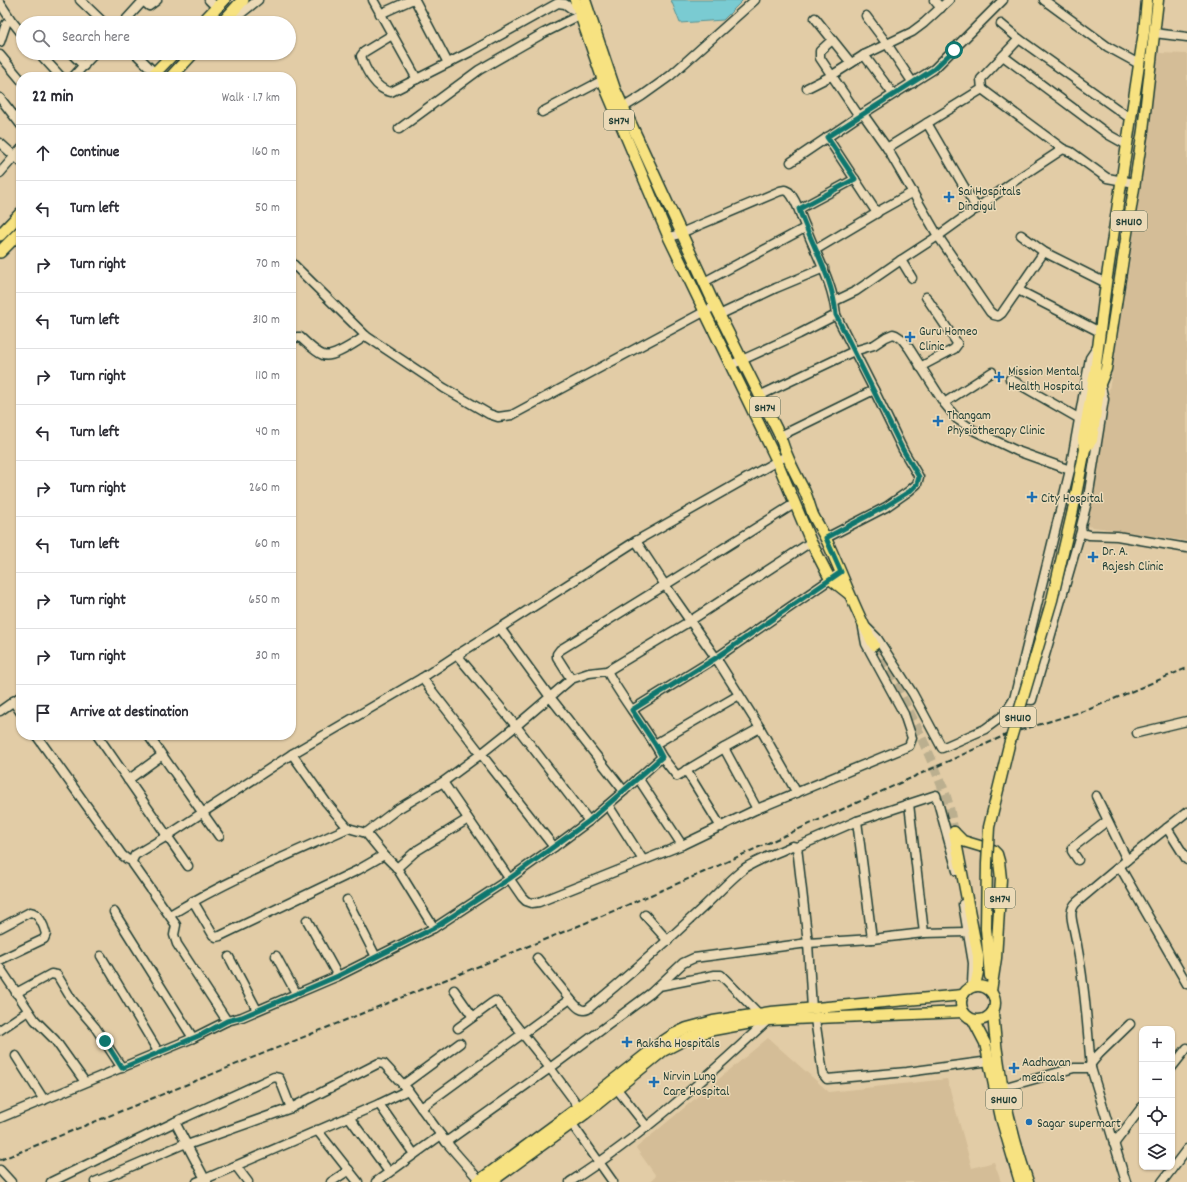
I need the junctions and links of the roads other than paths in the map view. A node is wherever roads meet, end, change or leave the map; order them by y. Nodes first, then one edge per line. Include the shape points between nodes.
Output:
1 (80, 0) edge
2 (157, 0) edge
3 (243, 0) edge
4 (258, 0) edge
5 (373, 0) edge
6 (411, 0) edge
7 (415, 0) edge
8 (755, 0) edge
9 (934, 0) edge
10 (950, 0) edge
11 (1003, 0) edge
12 (1044, 0) edge
13 (1147, 0) edge
14 (1158, 0) edge
15 (142, 1) edge
16 (219, 2) edge
17 (0, 3) edge
18 (582, 6) edge
19 (942, 8) junction
20 (380, 14) junction
21 (97, 16) edge
22 (129, 16) edge
23 (208, 16) edge
24 (228, 16) edge
25 (238, 16) edge
26 (866, 16) dead end
27 (815, 18) dead end
28 (5, 24) edge
29 (1001, 24) dead end
30 (16, 31) edge
31 (1154, 33) junction
32 (392, 35) junction
33 (1187, 37) edge
34 (1019, 39) junction
35 (832, 40) junction
36 (0, 42) edge
37 (887, 44) junction
38 (0, 55) edge
39 (864, 55) junction
40 (1004, 56) junction
41 (45, 60) edge
42 (78, 60) edge
43 (90, 60) edge
44 (141, 60) edge
45 (167, 60) edge
46 (187, 60) edge
47 (448, 63) junction
48 (851, 63) junction
49 (1139, 64) junction
50 (84, 66) junction
51 (56, 72) edge
52 (78, 72) edge
53 (151, 72) edge
54 (156, 72) edge
55 (176, 72) edge
56 (16, 74) edge
57 (831, 76) junction
58 (417, 80) junction
59 (603, 80) junction
60 (913, 83) junction
61 (807, 88) dead end
62 (982, 89) junction
63 (893, 94) junction
64 (0, 98) edge
65 (624, 107) junction
66 (542, 112) dead end
67 (861, 115) junction
68 (16, 119) edge
69 (1131, 119) junction
70 (927, 123) junction
71 (399, 129) dead end
72 (827, 137) junction
73 (0, 143) edge
74 (1127, 145) junction
75 (887, 148) junction
76 (1063, 149) junction
77 (16, 158) edge
78 (16, 161) edge
79 (791, 162) dead end
80 (0, 173) edge
81 (855, 179) junction
82 (1122, 181) junction
83 (1135, 183) junction
84 (914, 192) junction
85 (799, 209) junction
86 (977, 209) junction
87 (877, 213) junction
88 (16, 218) edge
89 (805, 228) junction
90 (682, 233) junction
91 (1021, 234) dead end
92 (0, 235) edge
93 (16, 236) edge
94 (938, 236) junction
95 (669, 238) junction
96 (815, 250) junction
97 (0, 252) edge
98 (1044, 252) junction
99 (901, 260) junction
100 (296, 267) edge
101 (824, 268) junction
102 (912, 278) dead end
103 (704, 282) junction
104 (1106, 283) junction
105 (1018, 290) junction
106 (926, 297) dead end
107 (835, 301) junction
108 (717, 310) junction
109 (705, 311) junction
110 (836, 315) junction
111 (1100, 332) junction
112 (366, 336) junction
113 (296, 338) edge
114 (1098, 345) junction
115 (854, 351) junction
116 (742, 360) junction
117 (731, 365) junction
118 (920, 367) junction
119 (992, 372) dead end
120 (1010, 379) dead end
121 (1100, 384) junction
122 (874, 390) junction
123 (759, 396) junction
124 (944, 403) junction
125 (1080, 419) junction
126 (780, 436) junction
127 (1085, 449) junction
128 (786, 456) junction
129 (777, 461) junction
130 (1070, 470) junction
131 (794, 504) junction
132 (1081, 531) junction
133 (826, 538) junction
134 (636, 541) junction
135 (811, 542) junction
136 (1187, 548) edge
137 (841, 572) junction
138 (830, 579) junction
139 (665, 585) junction
140 (849, 594) junction
141 (1040, 594) junction
142 (1062, 598) junction
143 (690, 621) junction
144 (862, 623) junction
145 (500, 628) junction
146 (874, 645) tunnel mouth
147 (456, 655) junction
148 (716, 658) junction
149 (608, 671) junction
150 (422, 678) junction
151 (571, 679) junction
152 (739, 695) junction
153 (550, 697) junction
154 (1014, 699) junction
155 (16, 700) edge
156 (13, 702) junction
157 (16, 706) edge
158 (632, 710) junction
159 (0, 711) edge
160 (1187, 721) edge
161 (516, 726) junction
162 (760, 728) junction
163 (1137, 733) dead end
164 (40, 740) edge
165 (100, 740) edge
166 (151, 740) edge
167 (655, 744) junction
168 (724, 748) junction
169 (292, 754) junction
170 (480, 754) junction
171 (161, 756) junction
172 (662, 757) junction
173 (686, 770) junction
174 (638, 778) junction
175 (128, 780) junction
176 (443, 782) junction
177 (624, 791) junction
178 (797, 792) junction
179 (1096, 796) dead end
180 (909, 804) junction
181 (608, 805) junction
182 (757, 810) junction
183 (1187, 812) edge
184 (202, 813) junction
185 (468, 819) junction
186 (589, 821) junction
187 (858, 821) junction
188 (1107, 821) junction
189 (721, 827) junction
190 (348, 828) junction
191 (1167, 828) junction
192 (366, 832) junction
193 (167, 836) junction
194 (219, 836) dead end
195 (682, 845) junction
196 (554, 847) junction
197 (797, 847) junction
198 (384, 855) junction
199 (643, 860) junction
200 (1078, 860) dead end
201 (1127, 860) junction
202 (1187, 860) edge
203 (132, 861) junction
204 (188, 866) dead end
205 (1120, 867) junction
206 (397, 868) junction
207 (509, 879) junction
208 (347, 900) dead end
209 (193, 901) junction
210 (114, 912) dead end
211 (645, 914) dead end
212 (170, 915) junction
213 (307, 920) dead end
214 (0, 928) edge
215 (434, 928) junction
216 (967, 932) junction
217 (924, 933) junction
218 (872, 940) junction
219 (668, 941) junction
220 (808, 943) junction
221 (101, 956) dead end
222 (276, 956) dead end
223 (229, 957) dead end
224 (376, 957) junction
225 (537, 958) dead end
226 (988, 959) junction
227 (0, 960) edge
228 (0, 968) edge
229 (338, 976) junction
230 (3, 978) edge
231 (1187, 984) edge
232 (659, 986) junction
233 (975, 986) junction
234 (454, 990) dead end
235 (990, 990) junction
236 (16, 993) junction
237 (296, 993) junction
238 (963, 995) junction
239 (570, 999) junction
240 (257, 1010) junction
241 (28, 1011) junction
242 (963, 1012) junction
243 (993, 1013) junction
244 (759, 1014) junction
245 (814, 1014) junction
246 (473, 1017) junction
247 (768, 1020) junction
248 (973, 1020) junction
249 (227, 1021) junction
250 (1130, 1024) dead end
251 (458, 1028) dead end
252 (0, 1030) edge
253 (522, 1034) junction
254 (193, 1038) junction
255 (460, 1043) dead end
256 (1187, 1048) edge
257 (159, 1052) junction
258 (16, 1056) dead end
259 (990, 1061) junction
260 (1175, 1063) edge
261 (1090, 1066) junction
262 (122, 1068) junction
263 (550, 1068) junction
264 (85, 1082) junction
265 (614, 1085) junction
266 (405, 1087) junction
267 (1002, 1088) junction
268 (44, 1100) junction
269 (379, 1104) junction
270 (580, 1107) junction
271 (291, 1108) junction
272 (421, 1108) junction
273 (1139, 1111) edge
274 (1, 1114) edge
275 (349, 1117) junction
276 (175, 1122) junction
277 (572, 1124) junction
278 (647, 1127) junction
279 (317, 1130) junction
280 (441, 1135) junction
281 (446, 1142) junction
282 (186, 1144) junction
283 (1114, 1144) junction
284 (1187, 1149) edge
285 (414, 1154) junction
286 (600, 1163) junction
287 (236, 1166) junction
288 (0, 1170) edge
289 (349, 1170) junction
290 (390, 1172) junction
291 (483, 1180) edge
292 (203, 1181) edge
293 (11, 1182) edge
294 (51, 1182) edge
295 (95, 1182) edge
296 (248, 1182) edge
297 (331, 1182) edge
298 (358, 1182) edge
299 (376, 1182) edge
300 (570, 1182) edge
301 (613, 1182) edge
302 (1020, 1182) edge
303 (1028, 1182) edge
304 (1126, 1182) edge
305 (1162, 1182) edge

1 - 21 street
2 - 15 street via 150,6
3 - 24 highway
4 - 25 street
5 - 20 street
6 - 20 street
7 - 47 street
8 - 65 street via 670,76
9 - 19 street
10 - 19 street
11 - 60 street via 934,69
12 - 49 street via 1108,47
13 - 49 main road, SHU10
14 - 31 main road, SHU10
15 - 22 street
16 - 23 highway
17 - 28 street
18 - 47 street via 572,9 565,4 558,4
18 - 59 main road, SH74
18 - 65 main road, SH74
18 - 71 street via 542,34 480,70
19 - 37 street via 912,32
20 - 32 street
26 - 37 street
27 - 35 street
28 - 30 street
28 - 36 street
29 - 34 street
31 - 33 street
31 - 83 main road, SHU10
32 - 58 street
32 - 58 street via 362,54 362,59 374,81 380,88 391,92
34 - 40 street
34 - 69 street
35 - 48 street
35 - 57 street via 820,51 820,58
37 - 39 street
37 - 60 street
38 - 56 street
39 - 48 street
39 - 63 street
40 - 62 street via 981,80
40 - 74 street via 1108,135
41 - 51 street
42 - 50 street
43 - 50 street
44 - 53 street
45 - 54 highway
46 - 55 highway
47 - 58 street
48 - 57 street
49 - 69 main road, SHU10
50 - 52 street
57 - 61 street
57 - 67 street
59 - 66 street
59 - 95 main road, SH74
60 - 63 street
62 - 70 street
62 - 76 street
63 - 67 street
64 - 68 street
65 - 90 main road, SH74
67 - 72 street
67 - 75 street
69 - 74 main road, SHU10
70 - 75 street
70 - 86 street
72 - 79 street
72 - 81 street
73 - 77 street
74 - 82 main road, SHU10
75 - 84 street
76 - 82 street via 1108,178
76 - 86 street
78 - 80 street
81 - 85 street
81 - 87 street
82 - 83 street
82 - 104 main road, SHU10
83 - 121 main road, SHU10 via 1106,369
84 - 87 street
84 - 94 street
85 - 89 street
85 - 90 street via 789,192 780,191
86 - 94 street
87 - 96 street
88 - 92 highway
89 - 96 street
89 - 103 street
90 - 95 street
90 - 103 main road, SH74
91 - 98 street
93 - 97 highway
94 - 99 street
94 - 105 street via 994,315 1002,313
95 - 109 main road, SH74
96 - 101 street
98 - 104 street
98 - 105 street
99 - 102 street
99 - 107 street via 856,291
100 - 112 street
101 - 107 street
101 - 108 street
103 - 108 main road, SH74
104 - 111 main road, SHU10
105 - 111 street
106 - 118 street via 957,345
107 - 110 street
108 - 109 street
108 - 116 main road, SH74
109 - 112 street via 512,415 498,417 444,388
109 - 117 main road, SH74
110 - 115 street
110 - 116 street
111 - 114 main road, SHU10
112 - 113 street via 327,356
114 - 125 street via 1090,358
114 - 127 main road, SHU10 via 1083,439
115 - 118 street via 893,334 902,338
115 - 122 street
115 - 123 street
116 - 117 street
116 - 123 main road, SH74
117 - 129 main road, SH74
118 - 124 street
119 - 124 street
120 - 125 street
121 - 127 main road, SHU10 via 1092,440
121 - 132 street via 1104,399
122 - 126 street
122 - 133 street via 919,477 917,484 886,506
123 - 126 main road, SH74
124 - 130 street via 957,419 975,431 1017,451
125 - 130 street
126 - 128 main road, SH74
127 - 226 main road, SHU10, bridge via 1052,600 1009,745 989,827 986,928
128 - 129 street
128 - 133 main road, SH74
129 - 131 main road, SH74
129 - 134 street
130 - 141 street
131 - 135 main road, SH74
131 - 139 street
132 - 136 street via 1089,535 1117,536
132 - 142 street
133 - 137 main road, SH74
134 - 139 street
134 - 145 street
135 - 138 main road, SH74
135 - 143 street
137 - 138 street
137 - 140 main road, SH74
138 - 140 main road, SH74
138 - 148 street
139 - 143 street
139 - 151 street via 558,652 557,657
140 - 144 main road, SH74
141 - 142 street
141 - 154 street
142 - 154 street via 1032,700
143 - 148 street
143 - 149 street
144 - 146 main road, SH74
144 - 154 street via 878,638 913,694 942,748 985,729 1004,715
144 - 178 street via 866,644 904,714 912,738 909,746
145 - 147 street
145 - 153 street
147 - 150 street
147 - 161 street
148 - 152 street
148 - 158 street
149 - 151 street via 588,673
149 - 158 street via 616,688
150 - 169 street
150 - 170 street
151 - 153 street
152 - 162 street
152 - 167 street
153 - 161 street
153 - 177 street
155 - 156 street
156 - 157 street
156 - 159 street
158 - 167 street
160 - 163 street
161 - 170 street
161 - 186 street
162 - 168 street
162 - 178 street
164 - 203 street via 122,855
165 - 175 street
166 - 171 street
167 - 172 street
168 - 173 street
168 - 182 street
169 - 184 street
169 - 190 street
170 - 176 street
170 - 196 street
171 - 175 street
171 - 184 street
172 - 173 street via 677,776
172 - 174 street
173 - 189 street
174 - 177 street
174 - 195 street
175 - 193 street
176 - 185 street
176 - 192 street via 396,810
177 - 181 street
178 - 182 street
179 - 188 street
180 - 187 street
180 - 216 street via 936,795 960,882
180 - 217 street
181 - 186 street
181 - 199 street
182 - 189 street
183 - 191 street
184 - 193 street
184 - 194 street
185 - 206 street via 416,851
185 - 207 street
186 - 196 street
187 - 197 street
187 - 218 street
188 - 200 street via 1072,848
188 - 201 street
189 - 195 street
190 - 192 street
190 - 209 street
191 - 201 street
191 - 202 street
192 - 198 street
193 - 203 street via 135,855
193 - 204 street
195 - 199 street
196 - 207 street
197 - 219 street via 792,846 746,868
197 - 220 street
198 - 206 street
198 - 209 street via 220,936 210,931
199 - 207 street via 532,903 526,901
201 - 205 street
203 - 212 street
205 - 231 street
205 - 261 street via 1074,904 1071,913 1080,958
206 - 215 street
207 - 215 street
208 - 224 street
209 - 212 street
210 - 254 street
211 - 219 street
212 - 249 street via 176,925 176,944
213 - 229 street
214 - 227 street via 33,912 46,934 44,938
215 - 224 street
216 - 217 street
216 - 233 street
217 - 218 street
218 - 220 street
219 - 239 street via 585,1011
220 - 232 street via 694,958 683,963
220 - 245 street
221 - 257 street
222 - 237 street
223 - 240 street
224 - 229 street
225 - 239 street
226 - 233 main road, SHU10 via 986,968
226 - 235 main road, SHU10
228 - 230 street
229 - 237 street
230 - 236 street
232 - 244 street via 721,975
232 - 263 street
233 - 235 main road
233 - 235 main road, SH74 via 978,956 954,832 964,840 993,850 999,861 1001,879 996,962
233 - 238 main road, SHU10
234 - 246 street
235 - 243 main road, SHU10 via 995,998 996,1006
236 - 241 street
236 - 262 street via 51,974 57,975 75,1003 96,1027
237 - 240 street
238 - 242 main road via 960,1004
238 - 245 main road
239 - 253 street
240 - 249 street
241 - 252 street
241 - 264 street via 55,1040
242 - 245 main road
242 - 248 main road, SHU10
243 - 248 main road via 981,1021
243 - 267 main road, SHU10
244 - 245 main road
244 - 265 main road via 713,1021 674,1034 659,1044
245 - 247 main road
245 - 259 street via 823,1074 827,1079
246 - 251 street
246 - 253 street via 495,1001
247 - 265 main road via 690,1036 663,1051
247 - 278 street
248 - 259 main road, SHU10 via 983,1036
249 - 254 street
250 - 261 street
253 - 263 street
253 - 272 street
254 - 257 street
255 - 266 street
256 - 260 street
257 - 262 street
258 - 268 street
259 - 302 main road, SHU10 via 1001,1118
261 - 267 street
261 - 283 street
262 - 264 street
263 - 270 street
263 - 281 street
264 - 268 street
265 - 270 main road
265 - 277 main road
265 - 278 street
266 - 269 street
266 - 271 street via 384,1064 379,1063
266 - 272 street
267 - 303 main road, SHU10
268 - 274 street
269 - 275 street
269 - 285 street
270 - 291 main road
271 - 276 street via 280,1080 274,1077
271 - 282 street
272 - 280 street
273 - 283 street
275 - 279 street
275 - 290 street
276 - 282 street
276 - 294 street
277 - 286 street
277 - 291 main road
278 - 286 street
279 - 287 street
279 - 289 street
280 - 281 street
280 - 285 street
281 - 291 street
282 - 292 street
282 - 295 street
283 - 304 street
284 - 305 street
285 - 290 street
286 - 300 street
286 - 301 street
287 - 292 street
287 - 296 street
288 - 293 street
289 - 297 street
289 - 298 street
290 - 299 street

